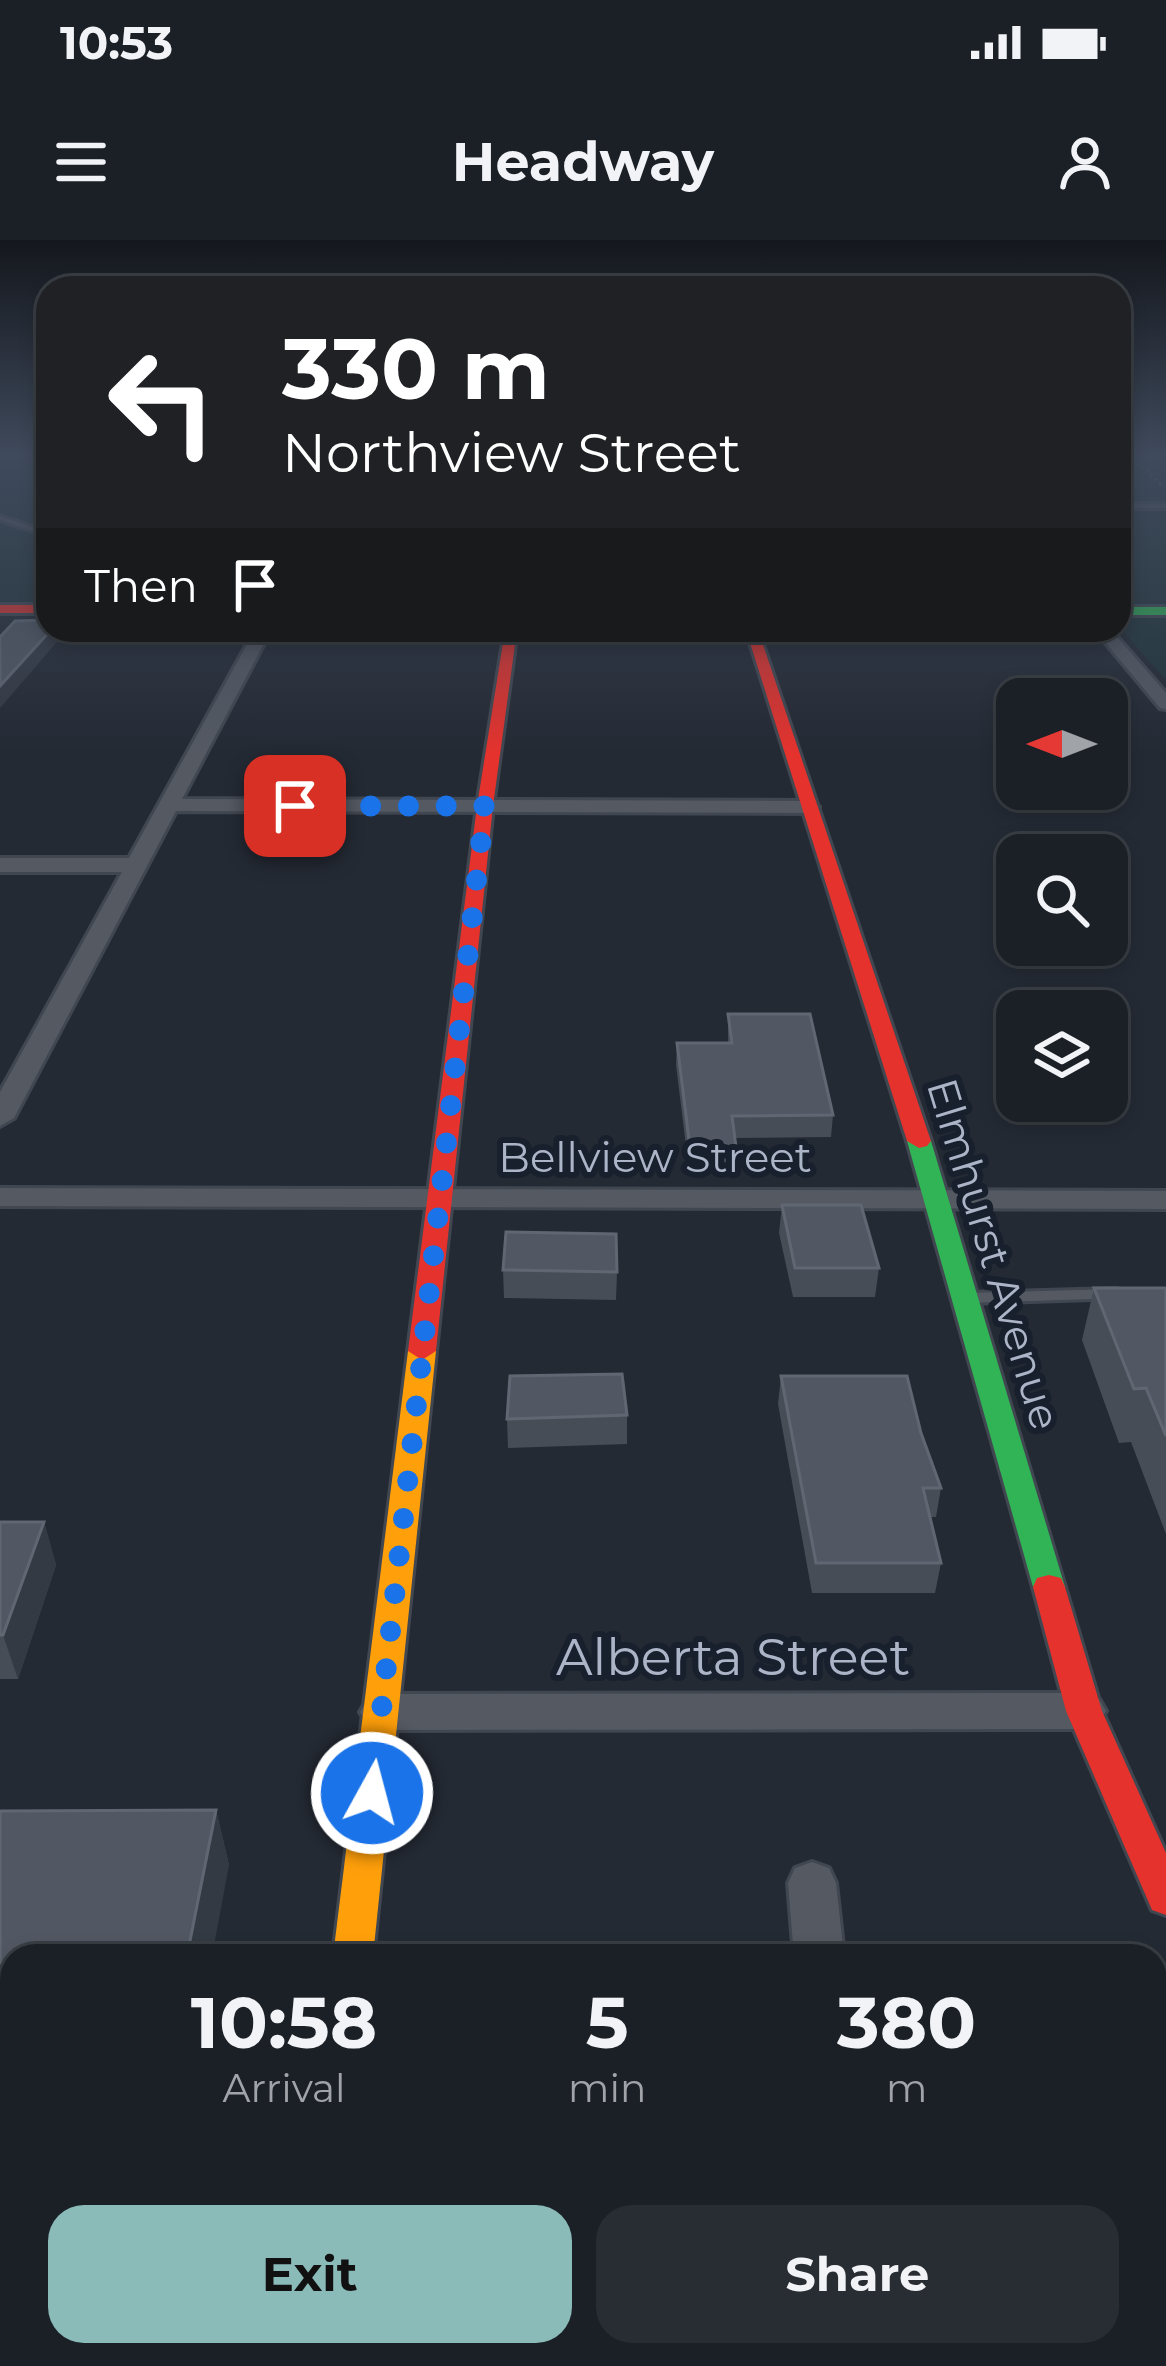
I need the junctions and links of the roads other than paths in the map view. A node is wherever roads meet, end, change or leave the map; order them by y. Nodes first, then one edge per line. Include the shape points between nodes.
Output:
1 (0, 609) edge
2 (36, 610) edge
3 (1131, 611) edge
4 (1166, 611) edge
5 (257, 642) edge
6 (509, 642) edge
7 (756, 642) edge
8 (1112, 642) edge
9 (1166, 704) edge
10 (169, 806) junction
11 (485, 806) junction
12 (808, 807) junction
13 (0, 865) edge
14 (138, 865) junction
15 (0, 1118) edge
16 (0, 1197) edge
17 (441, 1199) junction
18 (938, 1199) junction
19 (1166, 1200) edge
20 (1144, 1293) edge
21 (966, 1298) junction
22 (1084, 1711) junction
23 (382, 1712) junction
24 (812, 1883) dead end
25 (1166, 1897) edge
26 (354, 1944) edge
27 (818, 1944) edge

1 - 2 street
3 - 4 street
5 - 10 street
6 - 11 street
7 - 12 street, Elmhurst Avenue
8 - 9 street
10 - 11 street
10 - 14 street
11 - 12 street
11 - 17 street
12 - 18 street, Elmhurst Avenue
13 - 14 street
14 - 15 street
16 - 17 street, Bellview Street
17 - 18 street, Bellview Street
17 - 23 street
18 - 19 street, Bellview Street
18 - 21 street, Elmhurst Avenue
20 - 21 lane
21 - 22 street, Elmhurst Avenue
22 - 23 street, Alberta Street
22 - 25 street, Elmhurst Avenue via 1137,1812
23 - 26 street
24 - 27 street

